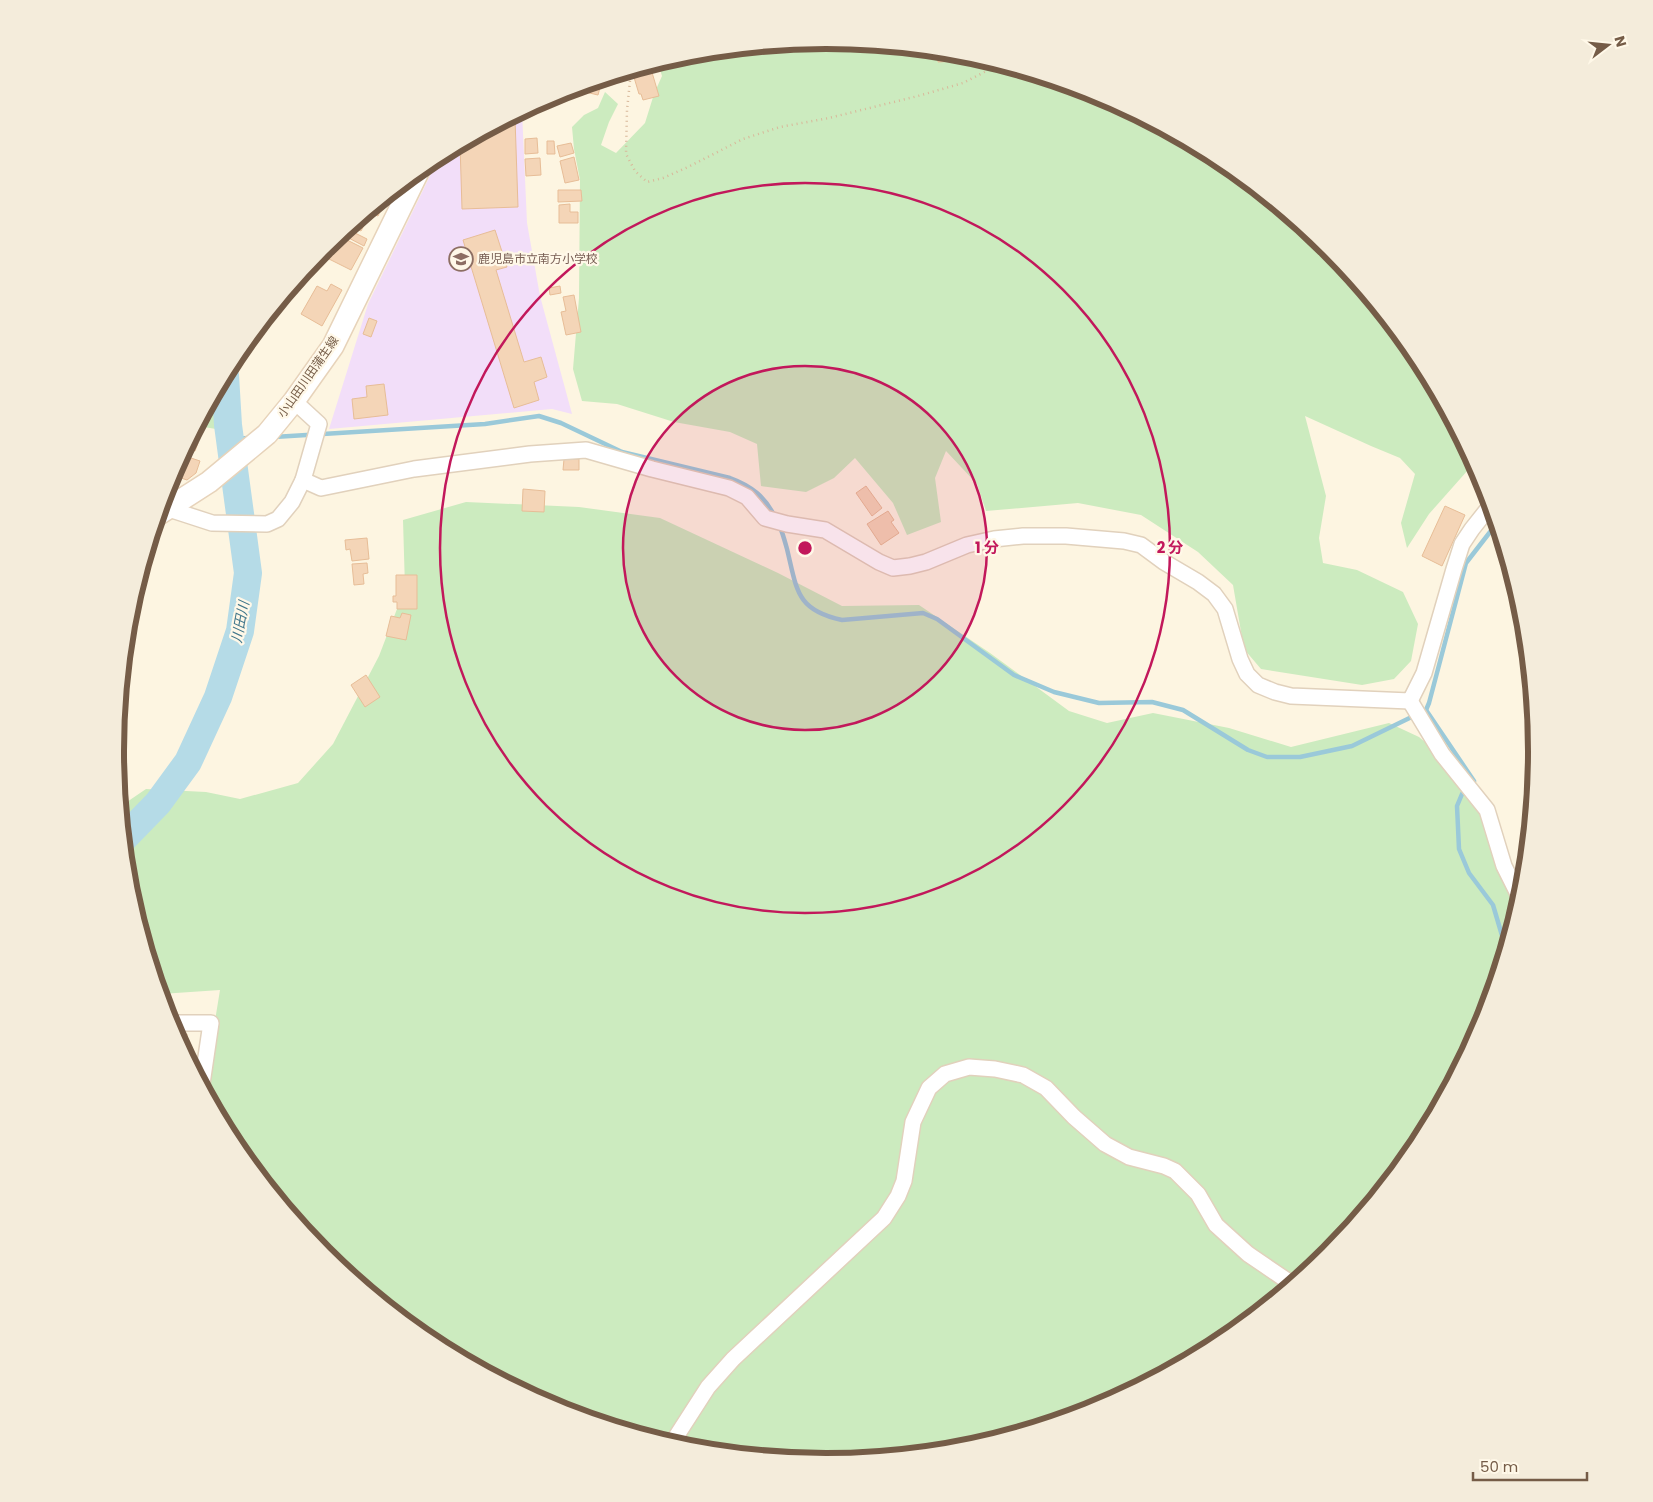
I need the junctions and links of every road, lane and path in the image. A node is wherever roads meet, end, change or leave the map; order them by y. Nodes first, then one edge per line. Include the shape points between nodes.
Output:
1 (991, 69) edge
2 (630, 77) edge
3 (410, 186) edge
4 (294, 401) junction
5 (303, 480) junction
6 (168, 509) edge
7 (1486, 511) edge
8 (167, 513) edge
9 (1416, 710) junction
10 (1515, 888) edge
11 (179, 1023) edge
12 (203, 1074) edge
13 (1288, 1281) edge
14 (676, 1437) edge

1 - 2 path via 962,83 918,96 752,136 679,171 647,182 635,171 626,154
3 - 4 main road, 小山田川田蒲生線 via 332,346
4 - 5 street via 319,424
4 - 6 main road, 小山田川田蒲生線 via 267,434 209,482
5 - 8 street via 292,502 278,519 267,524 212,523
5 - 9 street via 321,488 414,469 586,450 729,488 747,497 765,518 824,530 893,568 926,562 967,545 1023,536 1101,538 1141,545 1214,594 1225,609 1247,674 1258,684 1291,696
7 - 9 street via 1462,544
9 - 10 street via 1442,754 1487,810 1504,866
11 - 12 street via 211,1023
13 - 14 street via 1248,1254 1216,1225 1198,1194 1175,1171 1128,1157 1105,1144 1046,1088 1023,1075 969,1067 944,1074 929,1088 912,1122 904,1181 884,1218 733,1359 708,1387

